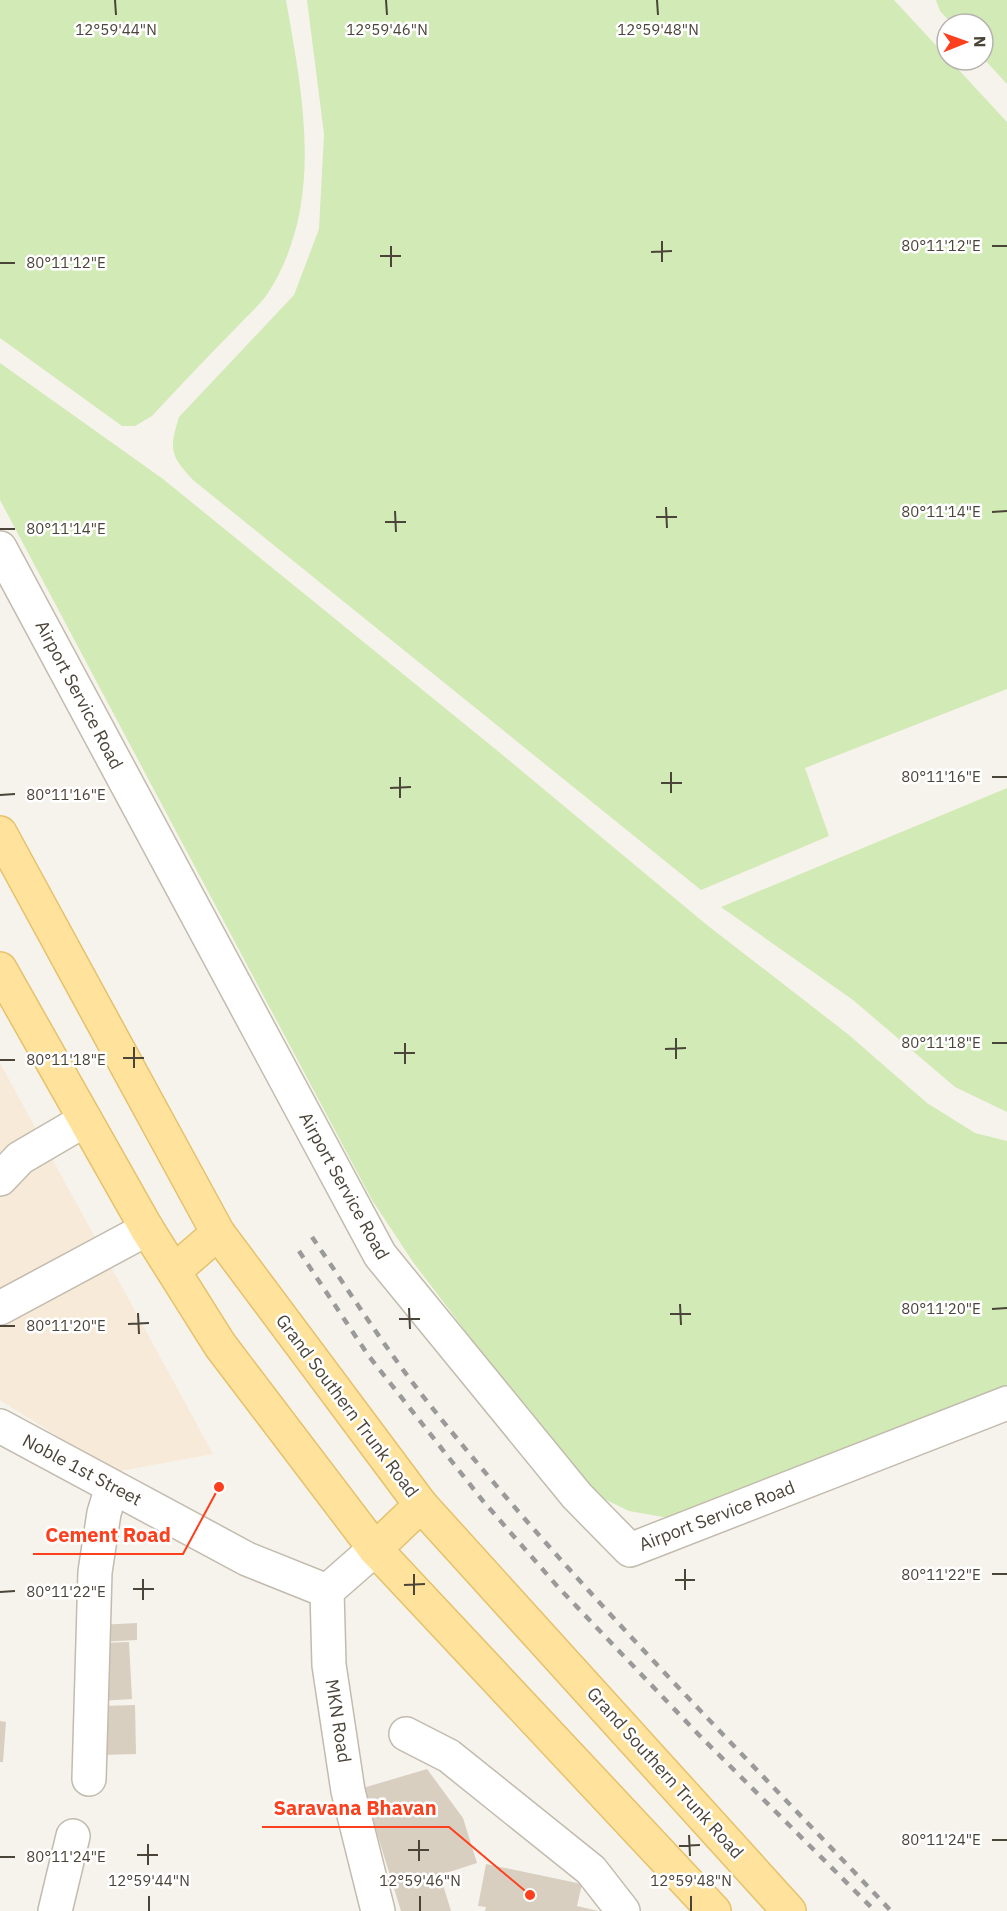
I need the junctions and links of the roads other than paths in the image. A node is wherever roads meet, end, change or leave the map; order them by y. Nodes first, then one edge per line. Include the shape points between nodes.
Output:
1 (0, 548) edge
2 (0, 833) edge
3 (0, 969) edge
4 (86, 1120) junction
5 (0, 1179) edge
6 (147, 1229) junction
7 (218, 1233) junction
8 (174, 1271) junction
9 (0, 1308) edge
10 (1007, 1403) edge
11 (0, 1426) edge
12 (112, 1487) junction
13 (421, 1505) junction
14 (375, 1549) junction
15 (327, 1591) junction
16 (406, 1734) dead end
17 (89, 1779) dead end
18 (73, 1836) dead end
19 (55, 1911) edge
20 (378, 1911) edge
21 (623, 1911) edge
22 (714, 1911) edge
23 (789, 1911) edge

1 - 10 street, Airport Service Road via 380,1255 577,1496 630,1550
2 - 7 main road, Grand Southern Trunk Road
3 - 4 main road
4 - 5 street via 20,1158
4 - 6 main road
6 - 8 main road
6 - 9 street
7 - 8 main road
7 - 13 main road, Grand Southern Trunk Road
8 - 14 main road via 220,1345
11 - 12 street, Noble 1st Street
12 - 15 street, Noble 1st Street via 247,1560
12 - 17 street via 95,1572
13 - 14 main road
13 - 23 main road, Grand Southern Trunk Road
14 - 15 street
14 - 22 main road
15 - 20 street, MKN Road via 329,1665 348,1791
16 - 21 street via 449,1756 591,1870
18 - 19 street

